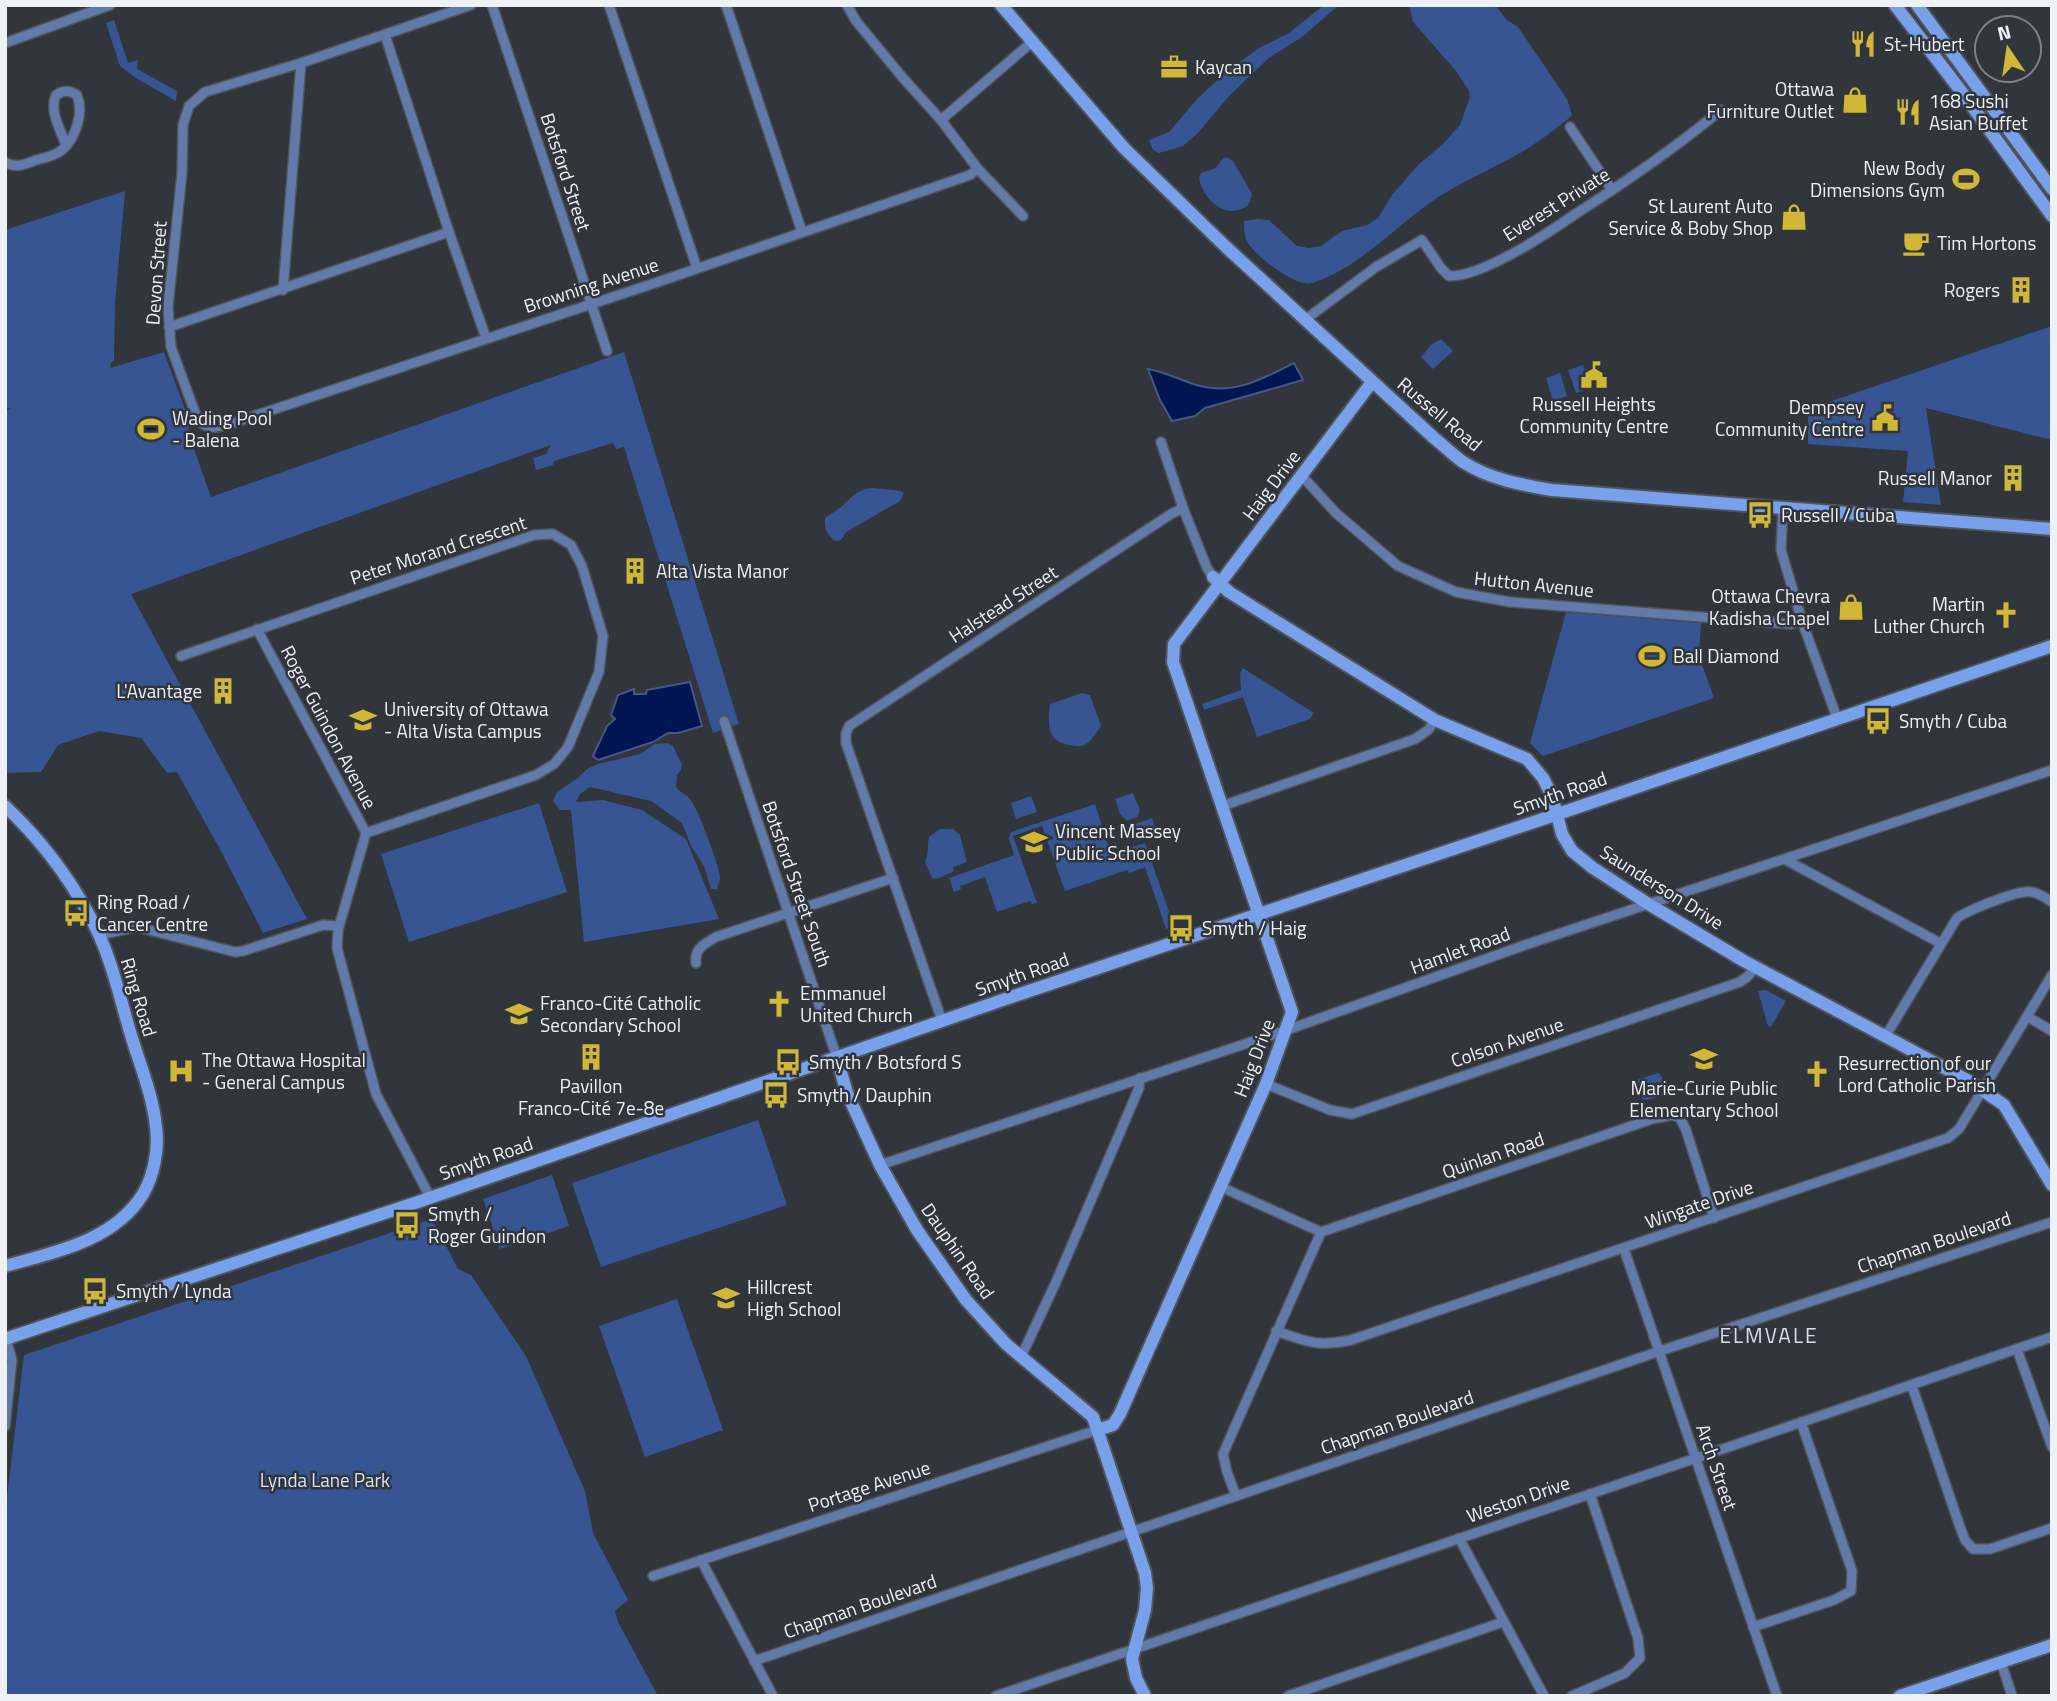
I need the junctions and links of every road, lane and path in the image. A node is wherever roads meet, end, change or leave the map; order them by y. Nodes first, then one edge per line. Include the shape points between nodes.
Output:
1 (110, 5) edge
2 (471, 5) edge
3 (492, 5) edge
4 (609, 5) edge
5 (726, 5) edge
6 (846, 5) edge
7 (1001, 5) edge
8 (1895, 5) edge
9 (1917, 5) edge
10 (81, 10) edge
11 (385, 35) junction
12 (1032, 42) junction
13 (5, 43) edge
14 (301, 63) junction
15 (1721, 110) dead end
16 (941, 120) junction
17 (1570, 127) dead end
18 (66, 145) junction
19 (5, 162) edge
20 (978, 169) junction
21 (2050, 184) edge
22 (1612, 190) junction
23 (2034, 191) junction
24 (1023, 216) dead end
25 (2052, 216) edge
26 (449, 232) junction
27 (802, 232) junction
28 (697, 268) junction
29 (284, 290) junction
30 (591, 303) junction
31 (1307, 319) junction
32 (169, 327) junction
33 (486, 338) junction
34 (607, 351) dead end
35 (1372, 382) junction
36 (213, 429) joint
37 (1161, 442) dead end
38 (1302, 477) junction
39 (1783, 507) junction
40 (1183, 508) junction
41 (2052, 529) edge
42 (1216, 580) junction
43 (1802, 621) junction
44 (257, 629) junction
45 (2052, 646) edge
46 (181, 656) dead end
47 (1837, 718) junction
48 (1435, 720) junction
49 (724, 721) dead end
50 (2052, 770) edge
51 (5, 806) edge
52 (1222, 806) junction
53 (1557, 815) junction
54 (366, 833) junction
55 (1786, 860) junction
56 (893, 877) junction
57 (2052, 902) edge
58 (1650, 905) junction
59 (789, 912) junction
60 (1258, 915) junction
61 (339, 926) junction
62 (99, 935) junction
63 (1940, 943) junction
64 (696, 963) dead end
65 (1756, 967) junction
66 (2052, 975) edge
67 (2028, 1017) junction
68 (943, 1021) junction
69 (1287, 1030) junction
70 (2052, 1031) edge
71 (1885, 1037) junction
72 (837, 1058) junction
73 (1140, 1078) junction
74 (1266, 1084) junction
75 (1982, 1089) junction
76 (880, 1165) junction
77 (2052, 1185) edge
78 (1221, 1187) junction
79 (430, 1197) junction
80 (1714, 1218) junction
81 (2052, 1222) edge
82 (1321, 1231) junction
83 (1624, 1249) junction
84 (5, 1266) edge
85 (1276, 1331) junction
86 (2052, 1337) edge
87 (6, 1339) edge
88 (2017, 1349) junction
89 (1660, 1351) junction
90 (1021, 1357) junction
91 (1912, 1386) junction
92 (1801, 1422) junction
93 (5, 1426) edge
94 (1097, 1430) junction
95 (2052, 1447) edge
96 (1695, 1458) junction
97 (1590, 1494) junction
98 (1236, 1496) junction
99 (2052, 1528) edge
100 (1130, 1531) junction
101 (1459, 1538) junction
102 (701, 1560) junction
103 (653, 1576) dead end
104 (1503, 1622) junction
105 (1753, 1627) junction
106 (2052, 1645) edge
107 (1134, 1650) junction
108 (754, 1661) junction
109 (2001, 1662) junction
110 (1020, 1692) edge
111 (773, 1696) edge
112 (996, 1696) edge
113 (1145, 1696) edge
114 (1289, 1696) edge
115 (1544, 1696) edge
116 (1572, 1696) edge
117 (1777, 1696) edge
118 (1900, 1696) edge
119 (2012, 1696) edge

1 - 10 street
2 - 11 street
3 - 30 street, Botsford Street
4 - 28 street
5 - 27 street
6 - 16 street
7 - 12 street, Russell Road
8 - 23 street
9 - 21 street
10 - 13 street
11 - 14 street
11 - 26 street
12 - 16 street
12 - 31 street, Russell Road via 1125,148
14 - 29 street
14 - 32 street, Devon Street via 205,92 190,106 183,125
15 - 22 street, Everest Private
16 - 20 street
17 - 22 street
18 - 18 street via 53,103 56,95 71,91 80,107 77,126
18 - 19 street via 22,166
20 - 24 street
20 - 27 street, Browning Avenue
21 - 23 street
22 - 31 street, Everest Private via 1530,244 1459,276 1448,276 1422,240
23 - 25 street
26 - 29 street
26 - 33 street
27 - 28 street, Browning Avenue
28 - 30 street, Browning Avenue
29 - 32 street
30 - 33 street, Browning Avenue
30 - 34 street, Botsford Street
31 - 35 street, Russell Road
32 - 36 street, Devon Street via 171,346 197,418 202,426
33 - 36 street, Browning Avenue
35 - 38 street, Haig Drive
35 - 39 street, Russell Road via 1463,462 1521,485
37 - 40 street, Saunderson Drive
38 - 42 street, Haig Drive
38 - 43 street, Hutton Avenue via 1398,566 1456,592 1674,615 1791,624
39 - 41 street, Russell Road
39 - 43 street via 1781,550
40 - 42 street, Saunderson Drive
40 - 56 street, Halstead Street via 849,726 846,743
42 - 48 street, Saunderson Drive
42 - 52 street, Haig Drive via 1174,644 1173,662
43 - 47 street
44 - 46 street, Peter Morand Crescent
44 - 54 street, Roger Guindon Avenue
44 - 54 street, Peter Morand Crescent via 534,536 553,534 576,552 603,636 599,672 568,747 554,764 536,775
45 - 47 street, Smyth Road
47 - 53 street, Smyth Road
48 - 52 street via 1415,739
48 - 53 street, Saunderson Drive via 1527,760 1543,778
49 - 59 street, Botsford Street South
50 - 55 street, Hamlet Road
51 - 62 street, Ring Road via 55,860
52 - 60 street, Haig Drive
53 - 58 street, Saunderson Drive via 1572,850
53 - 60 street, Smyth Road
54 - 61 street, Roger Guindon Avenue
55 - 58 street, Hamlet Road
55 - 63 street
56 - 59 street
56 - 68 street
57 - 63 street via 2021,892 1966,911
58 - 65 street, Saunderson Drive
58 - 69 street, Hamlet Road
59 - 64 street via 716,937 699,948
59 - 72 street, Botsford Street South
60 - 68 street, Smyth Road
60 - 69 street, Haig Drive via 1292,1012
61 - 62 street via 323,925 235,952 136,928
61 - 79 street, Roger Guindon Avenue via 340,959 373,1086
62 - 84 street, Ring Road via 154,1115 157,1140 152,1173 132,1208 107,1230 87,1241
63 - 71 street
65 - 71 street, Saunderson Drive
65 - 74 street, Colson Avenue via 1740,982 1352,1114
66 - 67 street, Wingate Drive
67 - 70 street
67 - 75 street, Wingate Drive
68 - 72 street, Smyth Road
69 - 73 street, Hamlet Road
69 - 74 street, Haig Drive
71 - 75 street, Saunderson Drive
72 - 76 street, Dauphin Road
72 - 79 street, Smyth Road
73 - 76 street, Hamlet Road
73 - 90 street
74 - 78 street, Haig Drive
75 - 77 street, Saunderson Drive via 2004,1105
75 - 80 street, Wingate Drive via 1959,1129 1948,1138
76 - 90 street, Dauphin Road via 917,1230 966,1300
78 - 82 street
78 - 94 street, Haig Drive via 1117,1422
79 - 87 street, Smyth Road
80 - 82 street, Quinlan Road via 1686,1130 1672,1115
80 - 83 street, Wingate Drive
81 - 89 street, Chapman Boulevard
82 - 85 street
83 - 85 street, Wingate Drive via 1351,1340 1310,1343
83 - 89 street, Arch Street
85 - 98 street via 1223,1454
86 - 88 street, Weston Drive
87 - 93 street via 12,1360
88 - 91 street, Weston Drive
88 - 95 street
89 - 96 street, Arch Street
89 - 98 street, Chapman Boulevard
90 - 94 street, Dauphin Road via 1088,1412
91 - 92 street, Weston Drive
91 - 99 street via 1965,1541 1973,1549 1990,1549
92 - 96 street, Weston Drive
92 - 105 street via 1852,1571 1851,1591
94 - 100 street
94 - 102 street, Portage Avenue
96 - 97 street, Weston Drive
96 - 105 street, Arch Street
97 - 101 street, Weston Drive
97 - 116 street via 1638,1638 1640,1658 1625,1673
98 - 100 street, Chapman Boulevard
100 - 107 street via 1147,1588
100 - 108 street, Chapman Boulevard
101 - 104 street
101 - 107 street, Weston Drive
102 - 103 street, Portage Avenue
102 - 108 street
104 - 114 street
104 - 115 street
105 - 117 street, Arch Street
106 - 109 street
107 - 110 street, Weston Drive
107 - 113 street via 1136,1678
108 - 111 street
109 - 118 street
109 - 119 street
110 - 112 street, Weston Drive

